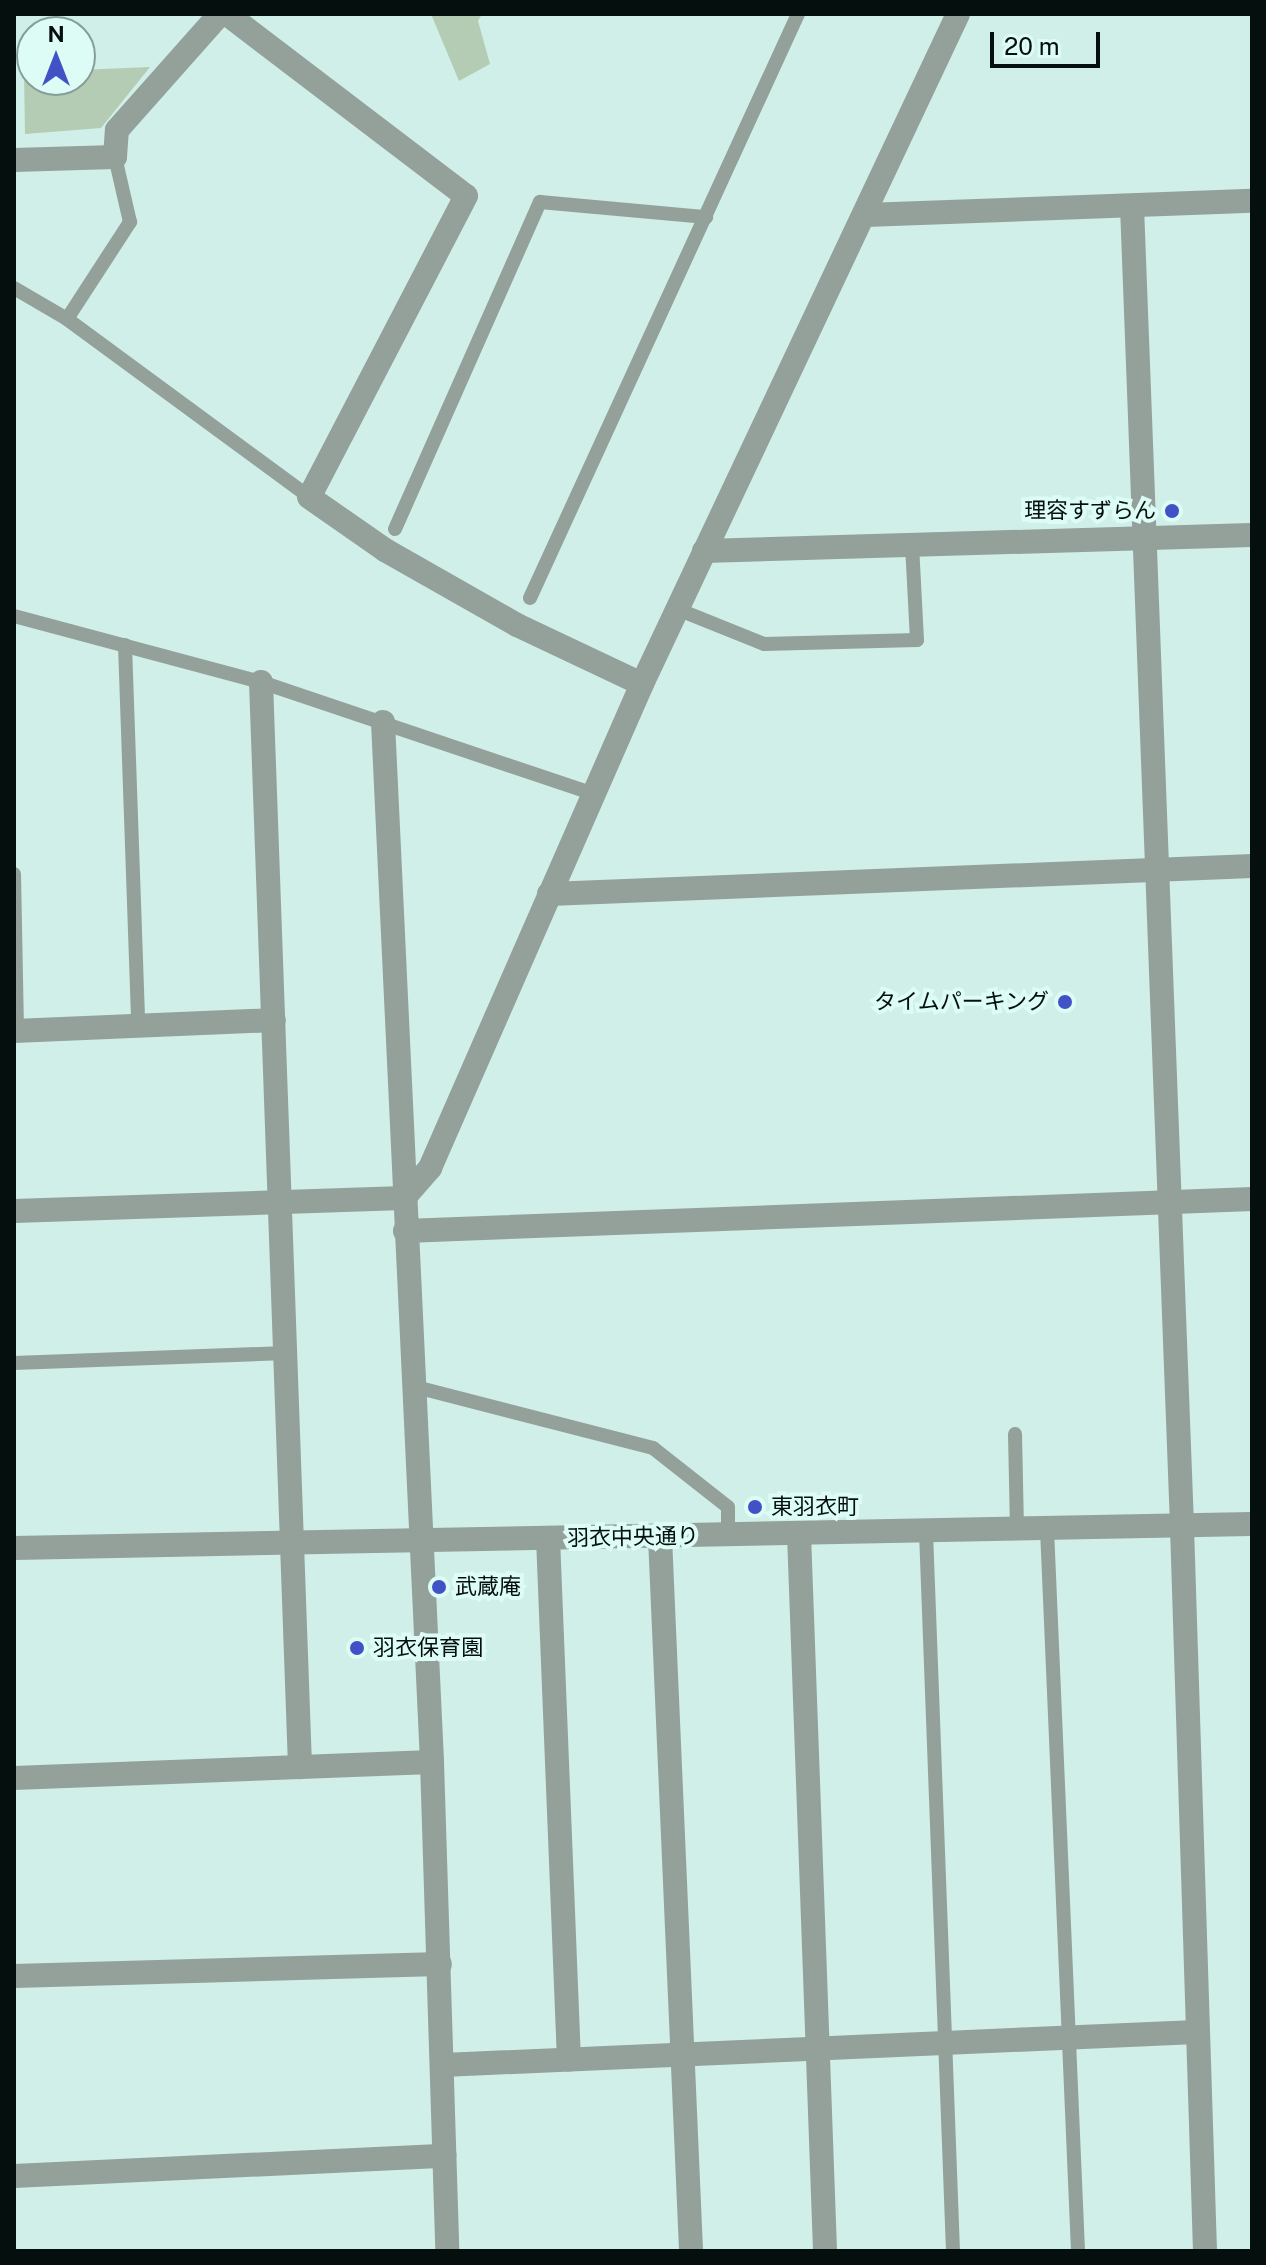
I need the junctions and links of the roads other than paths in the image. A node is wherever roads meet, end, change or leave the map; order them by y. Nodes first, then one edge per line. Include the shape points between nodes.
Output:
1 (220, 14) edge
2 (227, 14) edge
3 (798, 14) edge
4 (958, 14) edge
5 (115, 157) junction
6 (14, 160) edge
7 (1252, 201) edge
8 (1132, 206) junction
9 (865, 215) junction
10 (706, 217) junction
11 (14, 288) edge
12 (67, 319) junction
13 (309, 497) junction
14 (395, 529) dead end
15 (1252, 535) edge
16 (1145, 539) junction
17 (912, 545) junction
18 (704, 551) junction
19 (530, 598) dead end
20 (677, 609) junction
21 (14, 616) edge
22 (125, 645) junction
23 (261, 682) junction
24 (642, 684) junction
25 (383, 722) junction
26 (594, 794) junction
27 (1252, 866) edge
28 (1157, 870) junction
29 (14, 874) edge
30 (549, 894) junction
31 (274, 1020) junction
32 (138, 1026) junction
33 (16, 1031) edge
34 (404, 1198) junction
35 (1252, 1199) edge
36 (280, 1202) junction
37 (1170, 1202) junction
38 (14, 1211) edge
39 (405, 1231) junction
40 (285, 1353) junction
41 (14, 1363) edge
42 (412, 1386) junction
43 (1015, 1434) dead end
44 (1252, 1524) edge
45 (1182, 1527) junction
46 (1047, 1529) junction
47 (1017, 1530) junction
48 (926, 1532) junction
49 (799, 1534) junction
50 (728, 1535) junction
51 (660, 1537) junction
52 (548, 1538) junction
53 (418, 1541) junction
54 (292, 1543) junction
55 (14, 1548) edge
56 (432, 1762) junction
57 (300, 1767) junction
58 (14, 1778) edge
59 (440, 1964) junction
60 (14, 1976) edge
61 (1196, 2032) junction
62 (1069, 2038) junction
63 (945, 2043) junction
64 (818, 2049) junction
65 (682, 2055) junction
66 (569, 2060) junction
67 (443, 2065) junction
68 (445, 2156) junction
69 (14, 2176) edge
70 (447, 2251) edge
71 (691, 2251) edge
72 (825, 2251) edge
73 (953, 2251) edge
74 (1078, 2251) edge
75 (1205, 2251) edge

1 - 5 street via 117,130
2 - 13 street via 466,196
3 - 10 lane
4 - 9 street
5 - 6 street
5 - 12 lane via 130,222
7 - 8 street
8 - 9 street
8 - 16 street
9 - 18 street
10 - 14 lane via 540,202
10 - 19 lane
11 - 12 lane
12 - 13 lane
13 - 24 street via 385,550 517,625
15 - 16 street
16 - 17 street
16 - 28 street
17 - 18 street
17 - 20 lane via 917,640 764,644
18 - 20 street
20 - 24 street
21 - 22 lane
22 - 23 lane
22 - 32 lane
23 - 25 lane
23 - 31 street
24 - 26 street
25 - 26 lane
25 - 34 street
26 - 30 street
27 - 28 street
28 - 30 street
28 - 37 street
29 - 33 lane
30 - 34 street via 430,1168
31 - 32 street
31 - 36 street
32 - 33 street
34 - 36 street
34 - 39 street
35 - 37 street
36 - 38 street
36 - 40 street
37 - 39 street
37 - 45 street
39 - 42 street
40 - 41 lane
40 - 54 street
42 - 50 lane via 653,1448 728,1507
42 - 53 street
43 - 47 lane
44 - 45 street, 羽衣中央通り
45 - 46 street, 羽衣中央通り
45 - 61 street
46 - 47 street, 羽衣中央通り
46 - 62 lane
47 - 48 street, 羽衣中央通り
48 - 49 street, 羽衣中央通り
48 - 63 lane
49 - 50 street, 羽衣中央通り
49 - 64 street
50 - 51 street, 羽衣中央通り
51 - 52 street, 羽衣中央通り
51 - 65 street
52 - 53 street, 羽衣中央通り
52 - 66 street
53 - 54 street, 羽衣中央通り
53 - 56 street
54 - 55 street, 羽衣中央通り
54 - 57 street
56 - 57 street
56 - 59 street
57 - 58 street
59 - 60 street
59 - 67 street
61 - 62 street
61 - 75 street
62 - 63 street
62 - 74 lane
63 - 64 street
63 - 73 lane
64 - 65 street
64 - 72 street
65 - 66 street
65 - 71 street
66 - 67 street
67 - 68 street
68 - 69 street
68 - 70 street

